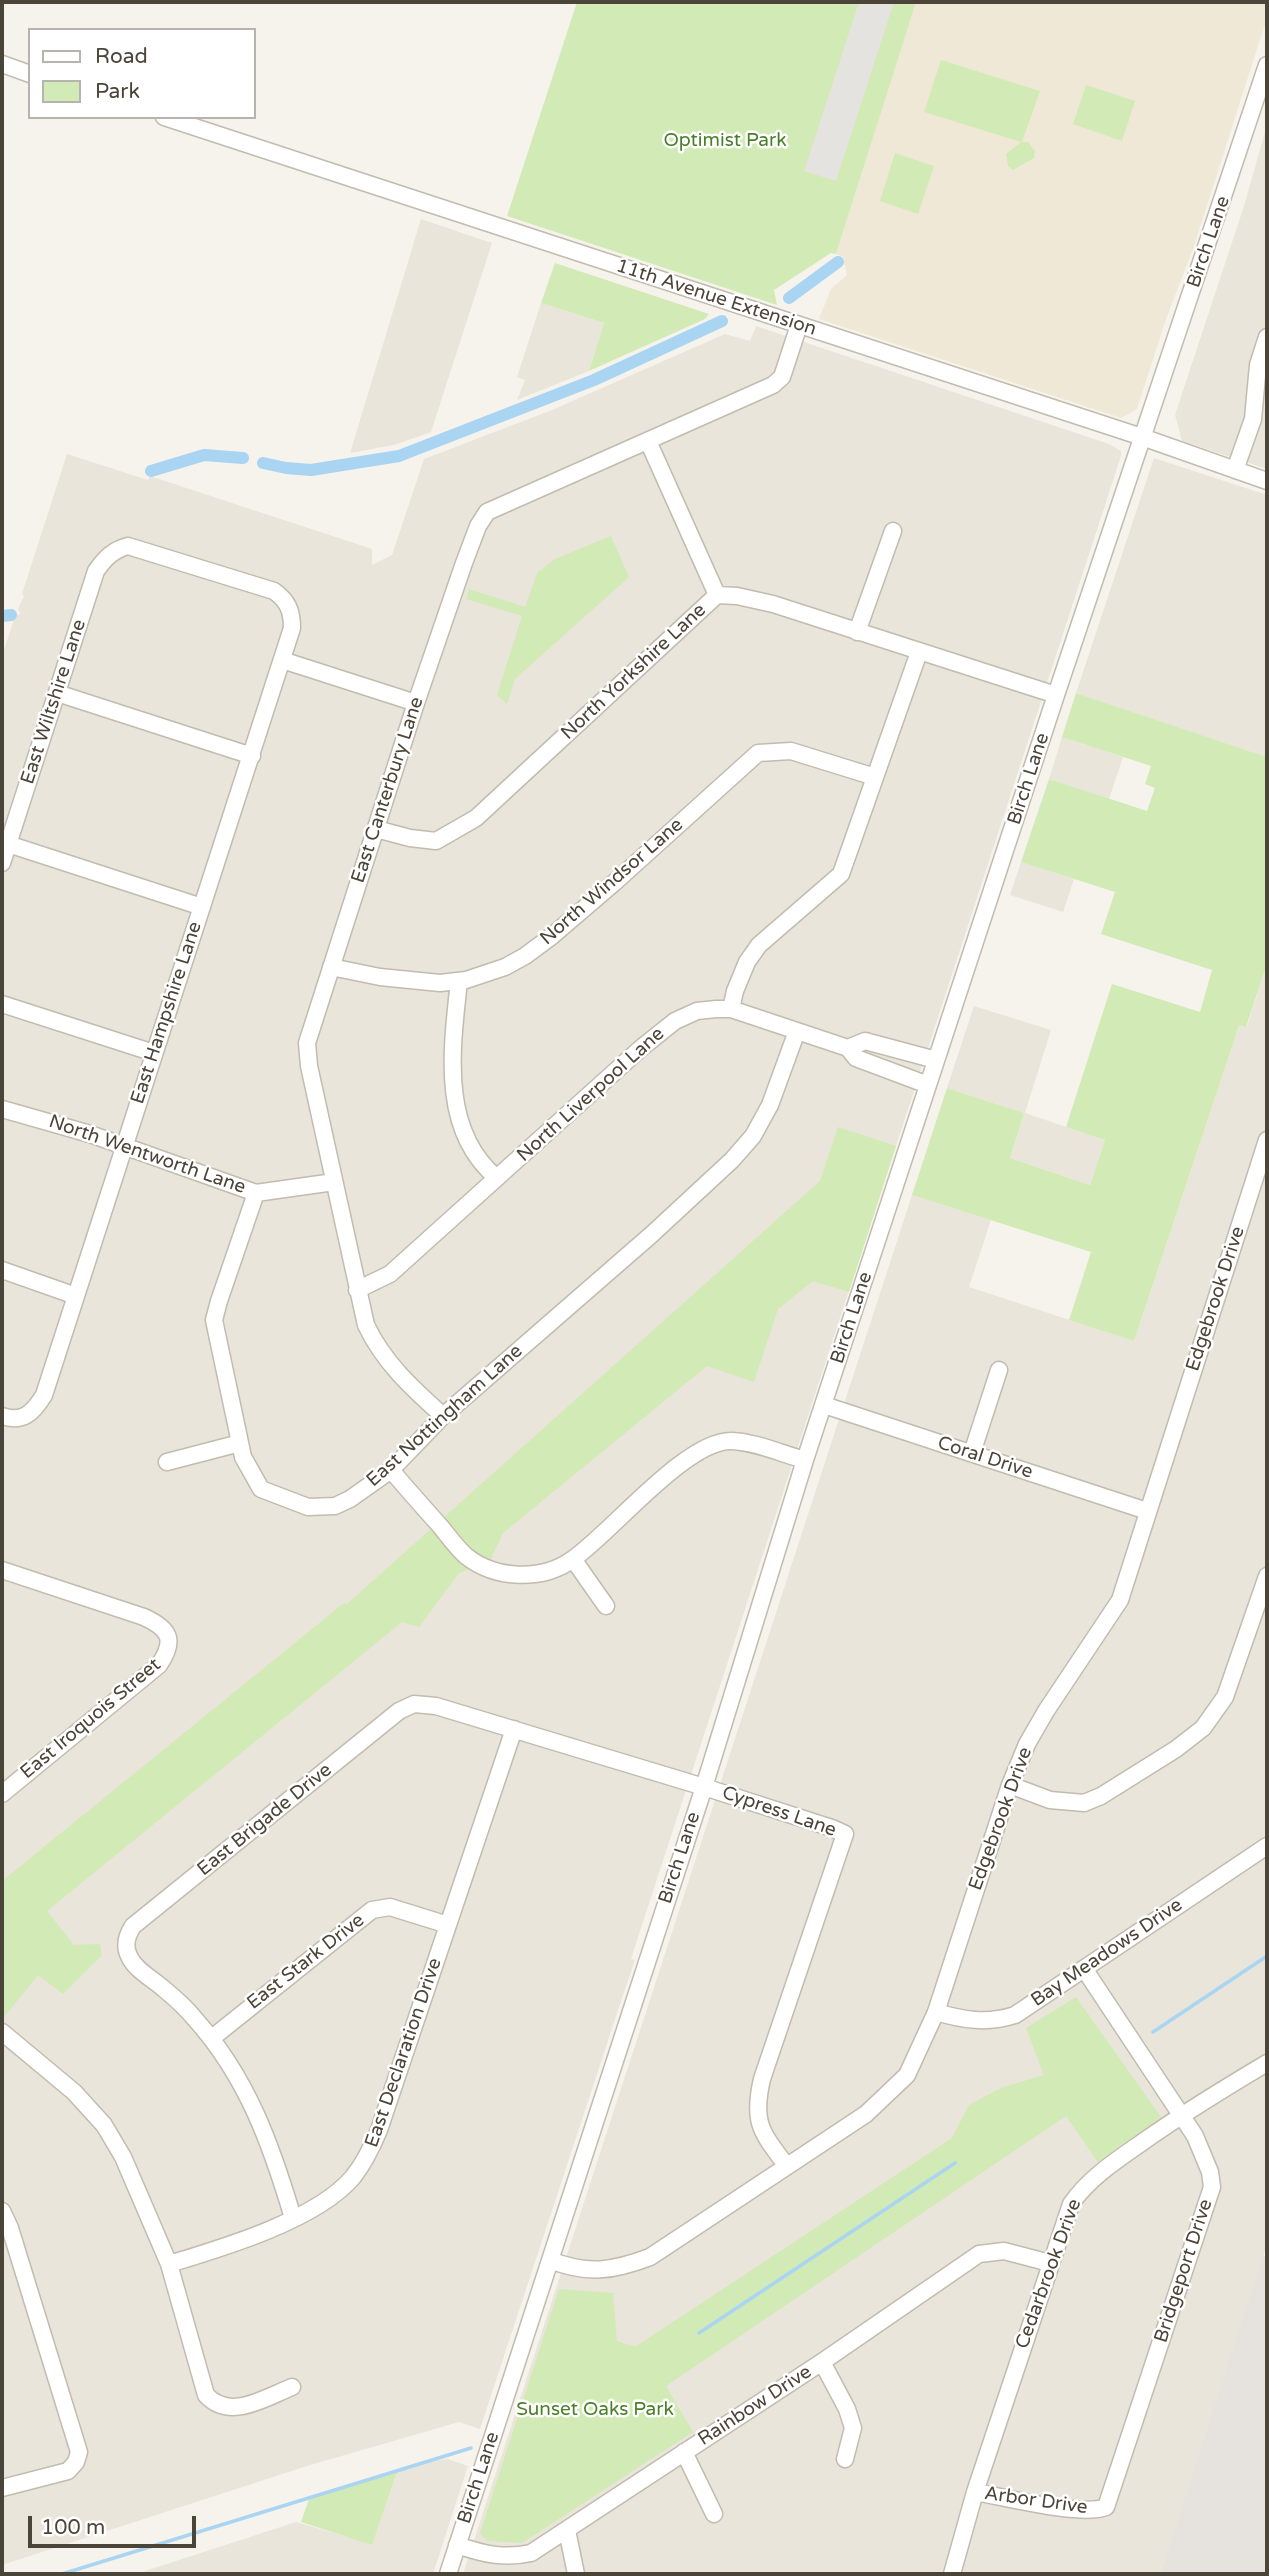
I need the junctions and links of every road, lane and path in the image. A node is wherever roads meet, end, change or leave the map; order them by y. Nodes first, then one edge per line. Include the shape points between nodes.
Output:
1 (2, 64) edge
2 (1267, 65) edge
3 (28, 73) edge
4 (170, 119) edge
5 (799, 325) junction
6 (1267, 337) edge
7 (1142, 437) junction
8 (648, 441) junction
9 (1235, 470) junction
10 (1267, 481) edge
11 (893, 531) dead end
12 (118, 549) joint
13 (717, 595) junction
14 (857, 632) junction
15 (919, 652) junction
16 (282, 660) junction
17 (57, 693) junction
18 (1056, 695) junction
19 (416, 703) junction
20 (251, 755) junction
21 (875, 777) junction
22 (376, 829) junction
23 (8, 844) junction
24 (2, 863) edge
25 (202, 907) junction
26 (331, 967) junction
27 (459, 981) junction
28 (2, 1004) edge
29 (731, 1009) junction
30 (797, 1031) junction
31 (848, 1048) junction
32 (154, 1053) junction
33 (936, 1060) junction
34 (929, 1084) junction
35 (2, 1109) edge
36 (1267, 1140) edge
37 (124, 1146) junction
38 (497, 1178) junction
39 (334, 1182) junction
40 (256, 1193) junction
41 (2, 1270) edge
42 (357, 1290) junction
43 (76, 1296) junction
44 (999, 1370) dead end
45 (824, 1405) junction
46 (2, 1416) edge
47 (443, 1416) junction
48 (240, 1443) junction
49 (972, 1454) junction
50 (805, 1460) junction
51 (167, 1462) dead end
52 (391, 1470) junction
53 (1147, 1511) junction
54 (573, 1559) junction
55 (2, 1570) edge
56 (1267, 1576) edge
57 (606, 1606) dead end
58 (414, 1704) joint
59 (514, 1729) junction
60 (1010, 1785) junction
61 (704, 1787) junction
62 (2, 1794) edge
63 (1267, 1846) edge
64 (448, 1925) junction
65 (1085, 1970) junction
66 (936, 2011) junction
67 (2, 2032) edge
68 (212, 2038) junction
69 (1267, 2063) edge
70 (1182, 2115) junction
71 (786, 2165) junction
72 (2, 2211) edge
73 (293, 2218) junction
74 (550, 2260) junction
75 (1050, 2263) junction
76 (169, 2264) junction
77 (822, 2362) junction
78 (292, 2387) dead end
79 (684, 2452) junction
80 (845, 2459) dead end
81 (2, 2488) edge
82 (975, 2492) junction
83 (1097, 2510) joint
84 (714, 2514) dead end
85 (567, 2530) junction
86 (457, 2545) junction
87 (448, 2574) edge
88 (576, 2574) edge
89 (952, 2574) edge

1 - 3 street
2 - 7 street, Birch Lane
4 - 5 street, 11th Avenue Extension
5 - 7 street, 11th Avenue Extension
5 - 8 street, East Canterbury Lane via 782,377 773,385
6 - 9 street via 1258,365 1253,419
7 - 9 street, 11th Avenue Extension
7 - 18 street, Birch Lane
8 - 13 street
8 - 19 street, East Canterbury Lane via 487,512 464,563
9 - 10 street, 11th Avenue Extension
11 - 14 street
12 - 16 street, East Hampshire Lane via 128,546 282,596 292,613
12 - 17 street, East Wiltshire Lane via 96,570
13 - 14 street, North Yorkshire Lane via 774,604
13 - 22 street, North Yorkshire Lane via 476,818 436,841
14 - 15 street, North Yorkshire Lane
15 - 18 street, North Yorkshire Lane
15 - 21 street
16 - 19 street
16 - 20 street, East Hampshire Lane
17 - 20 street
17 - 23 street, East Wiltshire Lane
18 - 33 street, Birch Lane
19 - 22 street, East Canterbury Lane
20 - 25 street, East Hampshire Lane
21 - 27 street, North Windsor Lane via 791,751 758,753 552,936 505,967
21 - 29 street via 841,874 759,945 747,962
22 - 26 street, East Canterbury Lane
23 - 24 street, East Wiltshire Lane
23 - 25 street
25 - 32 street, East Hampshire Lane
26 - 27 street, North Windsor Lane via 412,982
26 - 39 street, East Canterbury Lane via 307,1043
27 - 38 street via 452,1054 457,1109 471,1147
28 - 32 street
29 - 30 street, North Liverpool Lane
29 - 38 street, North Liverpool Lane via 697,1011 674,1021
30 - 31 street, North Liverpool Lane
30 - 47 street, East Nottingham Lane via 770,1105 753,1136 732,1160
31 - 33 street, North Liverpool Lane via 865,1041
31 - 34 street, North Liverpool Lane via 856,1058
32 - 37 street, East Hampshire Lane
33 - 34 street, Birch Lane
34 - 45 street, Birch Lane
35 - 37 street, North Wentworth Lane
36 - 53 street, Edgebrook Drive
37 - 40 street, North Wentworth Lane
37 - 43 street, East Hampshire Lane
38 - 42 street, North Liverpool Lane via 390,1274
39 - 40 street, North Wentworth Lane
39 - 42 street, East Canterbury Lane
40 - 48 street, East Nottingham Lane via 215,1320
41 - 43 street
42 - 47 street, East Canterbury Lane via 377,1348 409,1386
43 - 46 street, East Hampshire Lane via 44,1395 33,1411 14,1420
44 - 49 street
45 - 49 street, Coral Drive
45 - 50 street, Birch Lane
47 - 52 street, East Nottingham Lane
48 - 51 street
48 - 52 street, East Nottingham Lane via 261,1489 308,1507 335,1506
49 - 53 street, Coral Drive
50 - 54 street via 746,1443 716,1443 679,1465
50 - 61 street, Birch Lane
52 - 54 street via 466,1556 484,1567 528,1575
53 - 60 street, Edgebrook Drive via 1120,1600 1046,1711
54 - 57 street
55 - 62 street, East Iroquois Street via 144,1617 160,1625 169,1639 168,1652 159,1665
56 - 60 street via 1225,1698 1203,1728 1084,1803 1050,1800
58 - 59 street, Cypress Lane
58 - 68 street, East Brigade Drive via 399,1711 133,1926 127,1944 133,1963
59 - 61 street, Cypress Lane
59 - 64 street, East Declaration Drive
60 - 66 street, Edgebrook Drive
61 - 71 street, Cypress Lane via 845,1834 757,2100 757,2120
61 - 74 street, Birch Lane
63 - 65 street, Bay Meadows Drive
64 - 68 street, East Stark Drive via 390,1907 372,1910
64 - 73 street, East Declaration Drive via 366,2159 337,2193
65 - 66 street, Bay Meadows Drive via 1015,2015 999,2020 980,2022
65 - 70 street, Bridgeport Drive
66 - 71 street, Edgebrook Drive via 907,2075 895,2089 866,2114
67 - 76 street via 74,2092 104,2125 123,2157
68 - 73 street via 250,2097
69 - 70 street, Cedarbrook Drive
70 - 75 street, Cedarbrook Drive via 1081,2189
70 - 83 street, Bridgeport Drive via 1195,2136 1212,2187 1106,2507
71 - 74 street, Edgebrook Drive via 650,2257 619,2269 598,2270 570,2268
72 - 81 street via 79,2452 68,2471
73 - 76 street, East Declaration Drive
74 - 86 street, Birch Lane
75 - 77 street, Rainbow Drive via 1004,2251 979,2254
75 - 82 street, Cedarbrook Drive
76 - 78 street via 202,2383 213,2403 233,2408
77 - 79 street, Rainbow Drive
77 - 80 street via 848,2409 853,2428
79 - 84 street
79 - 85 street, Rainbow Drive
82 - 83 street, Arbor Drive
82 - 89 street, Cedarbrook Drive
85 - 86 street, Rainbow Drive via 531,2553 511,2557
85 - 88 street
86 - 87 street, Birch Lane

